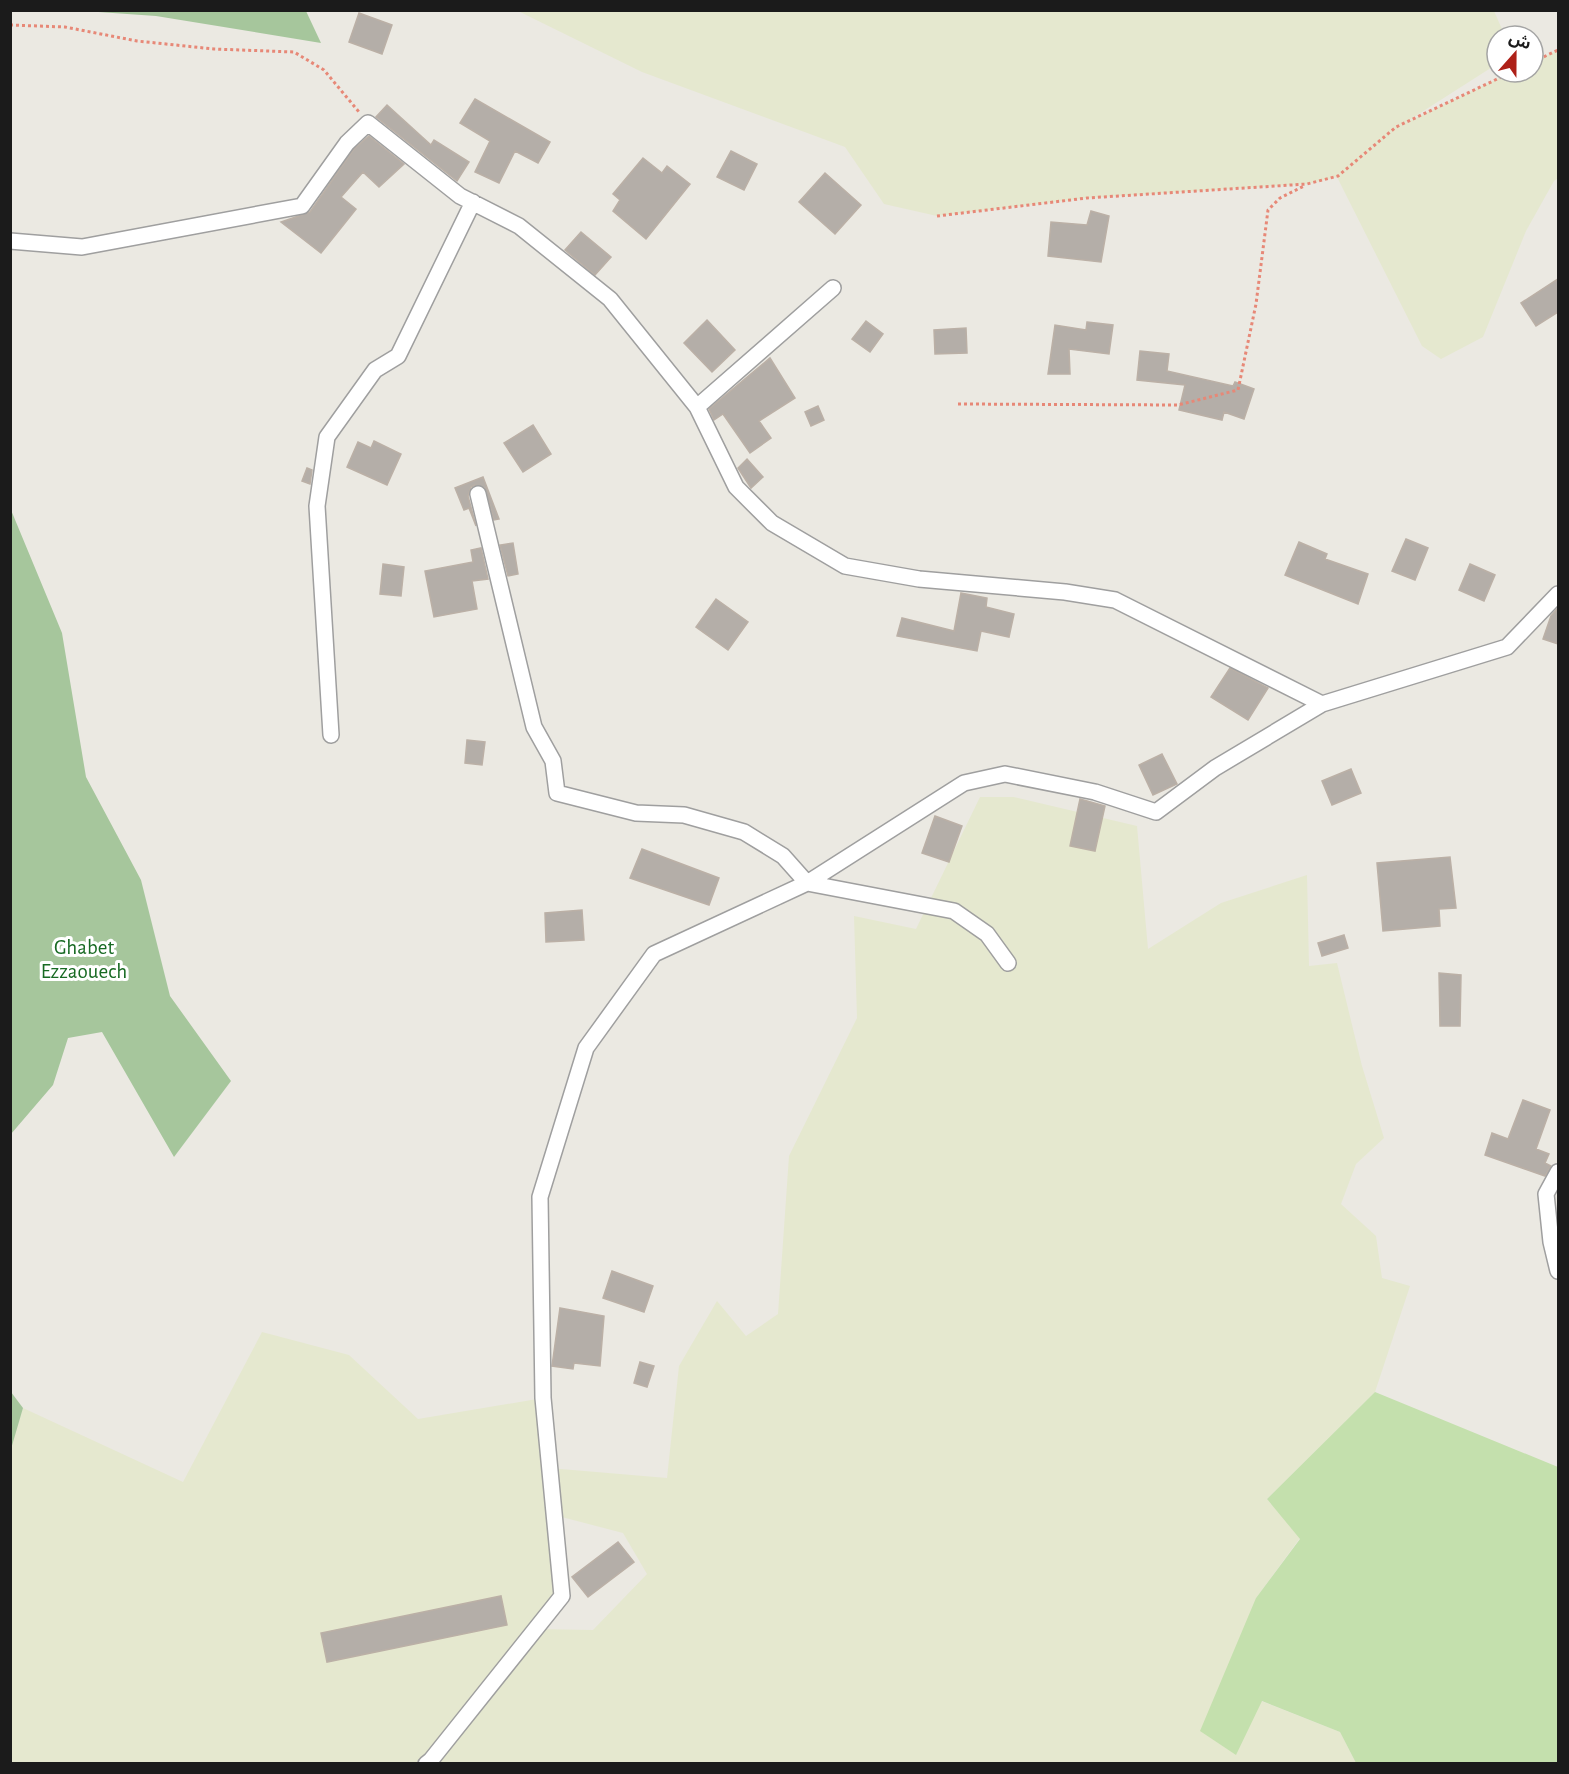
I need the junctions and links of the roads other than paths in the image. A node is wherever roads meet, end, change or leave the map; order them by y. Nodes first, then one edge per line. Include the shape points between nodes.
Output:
1 (473, 202) junction
2 (10, 241) edge
3 (833, 288) dead end
4 (697, 407) junction
5 (478, 494) dead end
6 (1558, 594) edge
7 (1322, 704) junction
8 (331, 735) dead end
9 (807, 884) junction
10 (1008, 963) dead end
11 (1558, 1173) edge
12 (1558, 1271) edge
13 (426, 1764) edge

1 - 2 street via 460,196 368,123 347,143 302,206 82,247
1 - 4 street via 519,226 610,299
1 - 8 street via 398,356 375,370 327,437 316,506
3 - 4 street
4 - 7 street via 736,487 772,523 845,566 919,579 1114,600
5 - 9 street via 534,727 553,761 557,793 636,813 684,815 744,832 783,856
6 - 7 street via 1507,647
7 - 9 street via 1215,768 1156,812 1095,792 1005,774 964,783
9 - 10 street via 954,911 987,934
9 - 13 street via 654,954 586,1048 540,1197 543,1398 561,1596
11 - 12 street via 1546,1194

